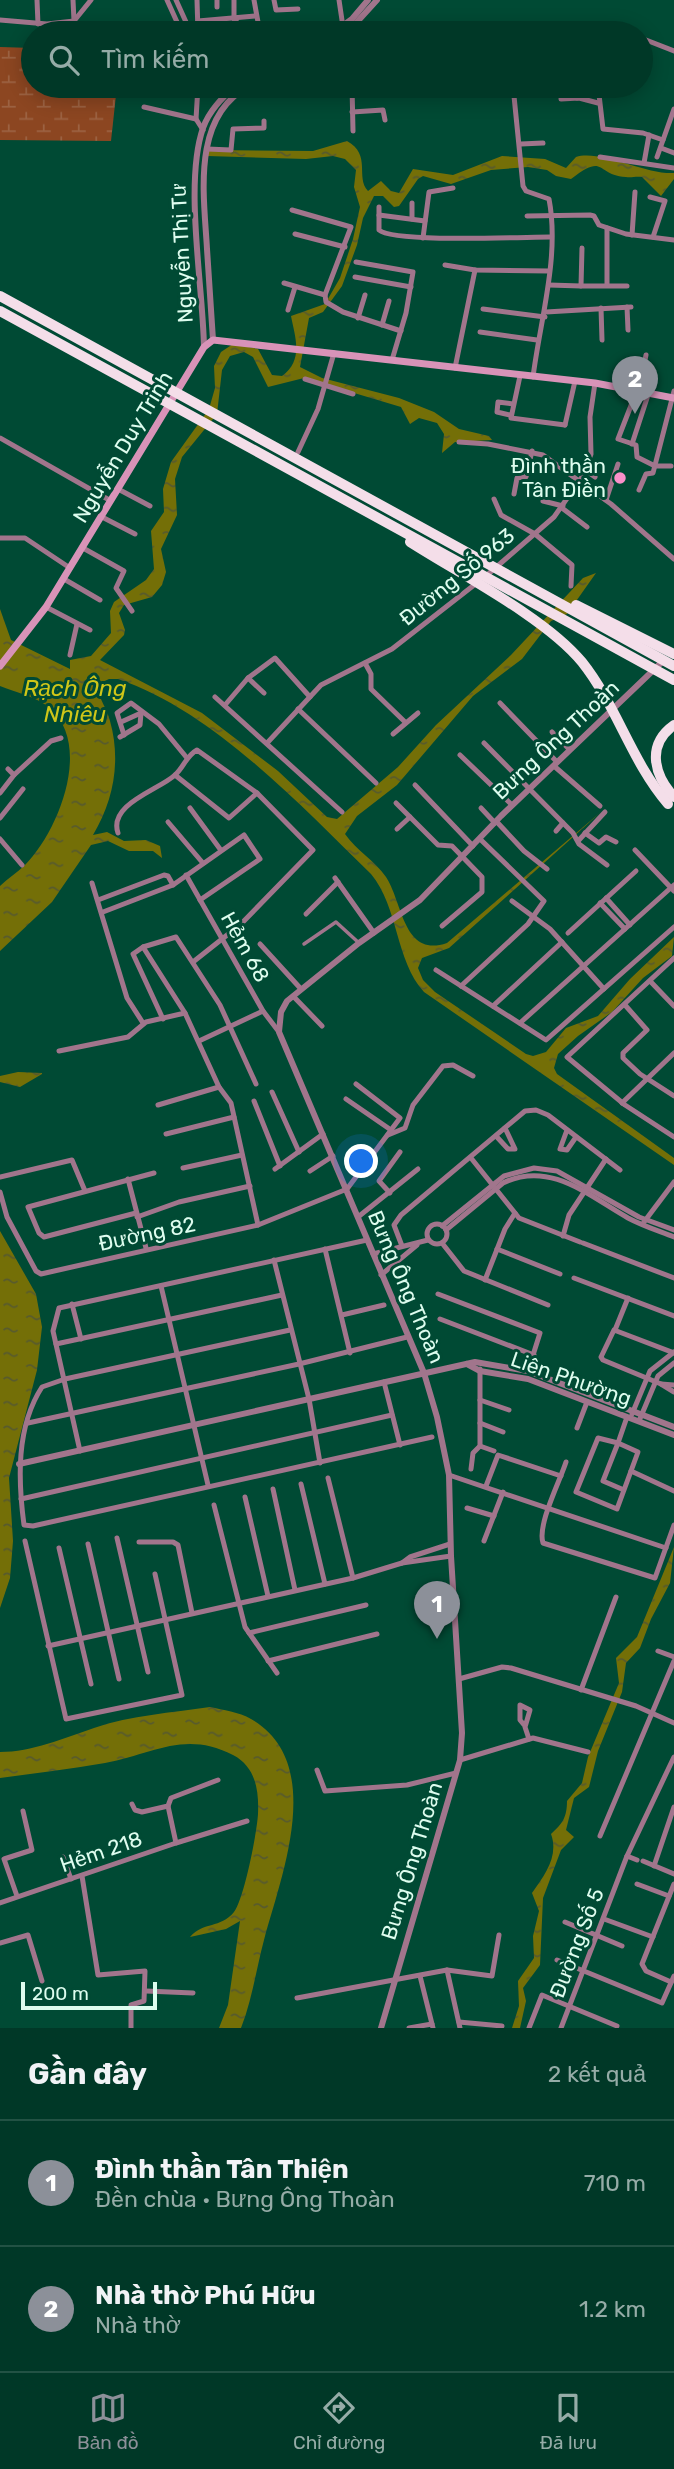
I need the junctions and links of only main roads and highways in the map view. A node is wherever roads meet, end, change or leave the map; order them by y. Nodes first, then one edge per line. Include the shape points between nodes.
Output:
1 (0, 296) edge
2 (0, 311) edge
3 (673, 395) edge
4 (333, 479) junction
5 (327, 490) junction
6 (674, 652) edge
7 (0, 666) edge
8 (674, 666) edge
9 (674, 680) edge
10 (674, 725) edge
11 (672, 804) edge

1 - 4 highway, bridge
2 - 5 highway, bridge
3 - 7 main road, Nguyễn Duy Trinh via 213,340 204,347 46,607
4 - 6 highway, bridge
4 - 8 highway, bridge
5 - 9 highway, bridge
5 - 11 highway, bridge via 570,648 595,679 636,760
10 - 11 highway via 656,749 657,773

